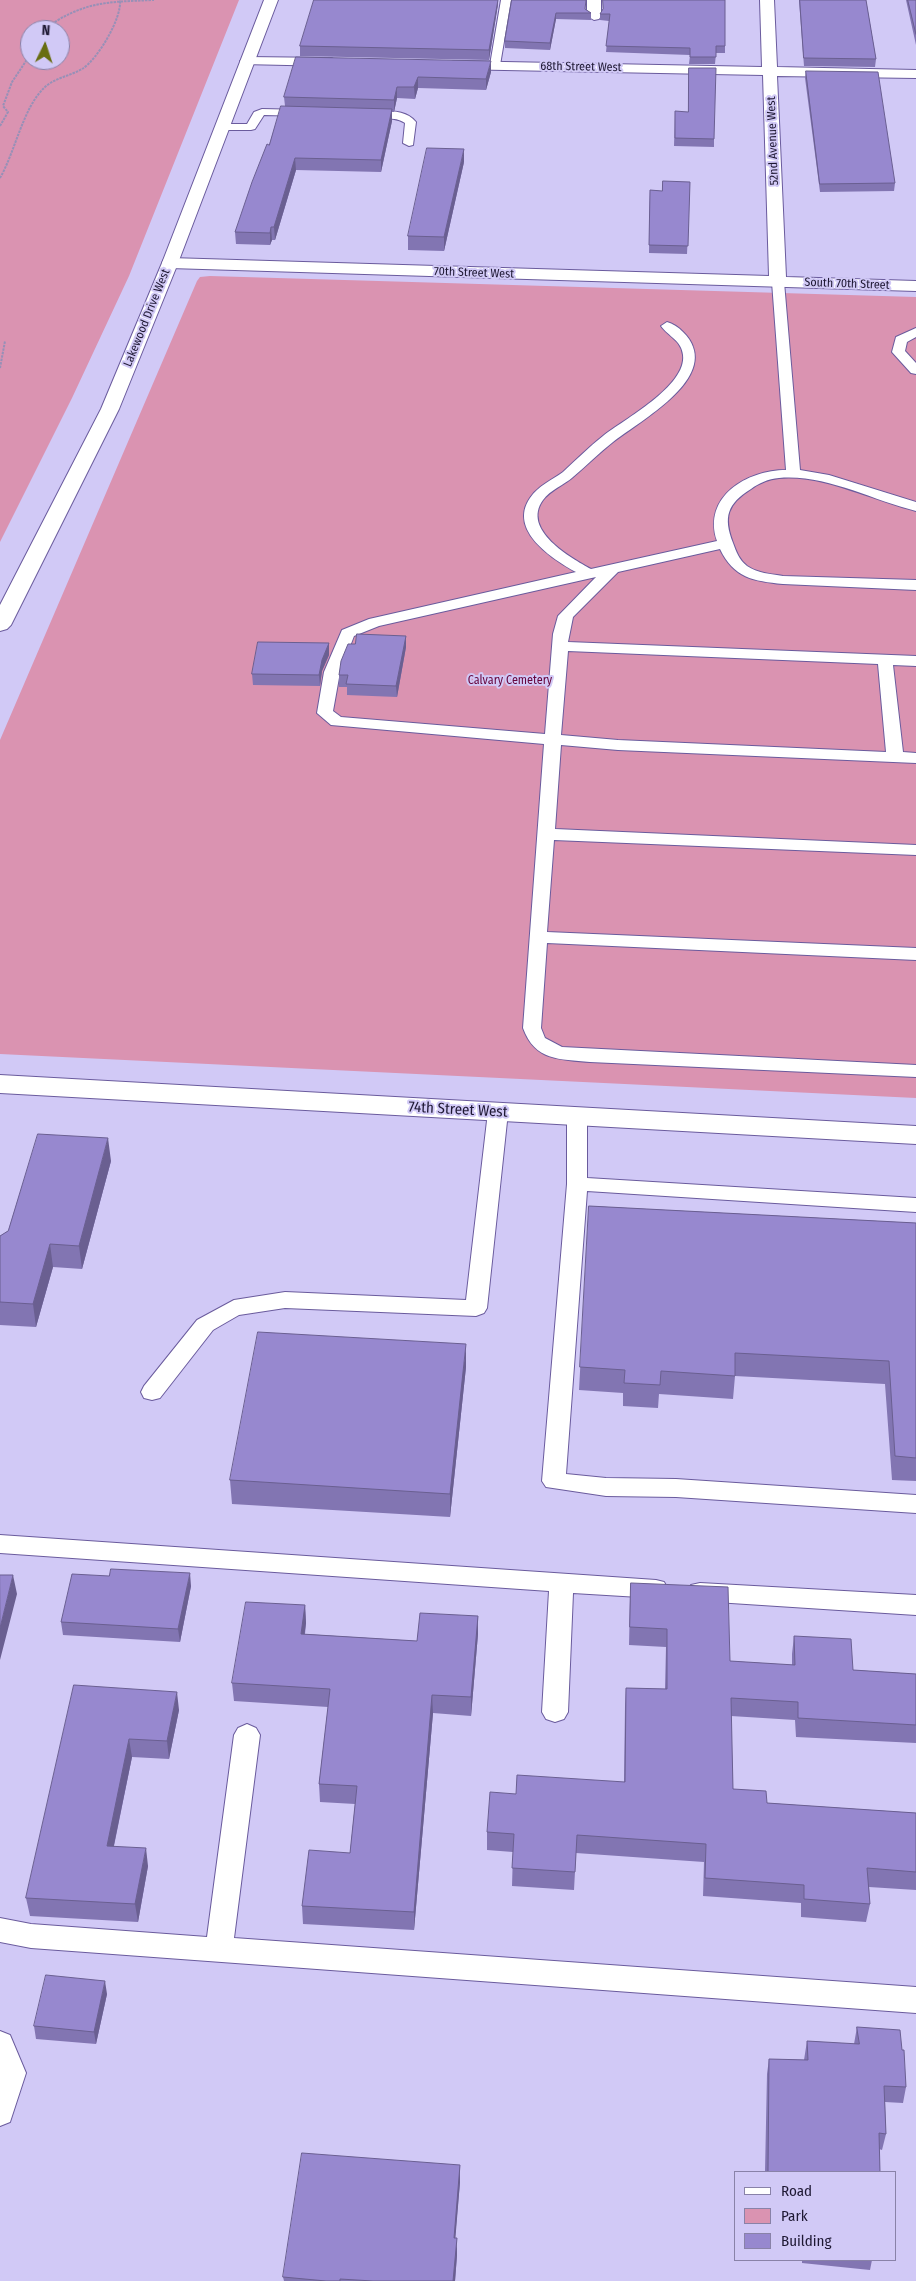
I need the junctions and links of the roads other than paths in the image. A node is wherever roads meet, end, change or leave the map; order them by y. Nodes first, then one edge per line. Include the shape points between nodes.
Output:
1 (271, 0) edge
2 (506, 0) edge
3 (594, 0) edge
4 (752, 0) edge
5 (767, 0) edge
6 (594, 16) dead end
7 (246, 61) junction
8 (346, 63) edge
9 (435, 64) edge
10 (494, 65) junction
11 (770, 70) junction
12 (916, 74) edge
13 (320, 114) edge
14 (358, 115) edge
15 (222, 127) junction
16 (410, 144) dead end
17 (170, 263) junction
18 (778, 282) junction
19 (916, 286) edge
20 (667, 326) dead end
21 (916, 332) edge
22 (916, 370) edge
23 (793, 474) junction
24 (914, 504) edge
25 (726, 543) junction
26 (613, 568) junction
27 (588, 573) junction
28 (916, 585) edge
29 (0, 624) edge
30 (560, 646) junction
31 (885, 659) junction
32 (916, 660) edge
33 (553, 740) junction
34 (895, 757) junction
35 (916, 758) edge
36 (546, 834) junction
37 (916, 850) edge
38 (539, 937) junction
39 (916, 954) edge
40 (916, 1071) edge
41 (0, 1084) edge
42 (498, 1112) junction
43 (577, 1116) junction
44 (916, 1135) edge
45 (577, 1184) junction
46 (916, 1205) edge
47 (152, 1392) dead end
48 (916, 1504) edge
49 (0, 1544) edge
50 (561, 1583) junction
51 (916, 1605) edge
52 (556, 1712) dead end
53 (247, 1736) dead end
54 (0, 1930) edge
55 (218, 1949) junction
56 (916, 2000) edge
57 (0, 2044) edge
58 (0, 2112) edge

1 - 7 street, Lakewood Drive West
2 - 10 lane
3 - 6 street
4 - 5 street
5 - 11 street, 52nd Avenue West
7 - 8 street
7 - 15 street, Lakewood Drive West
9 - 10 street, 68th Street West
10 - 11 street, 68th Street West
11 - 12 street, 68th Street West
11 - 18 street, 52nd Avenue West
13 - 15 lane via 262,112 248,128
14 - 16 lane via 407,118 411,122
15 - 17 street, Lakewood Drive West
17 - 18 street, 70th Street West
17 - 29 street, Lakewood Drive West via 110,409
18 - 19 street, South 70th Street
18 - 23 lane
20 - 27 lane via 678,332 689,354 683,378 674,390 612,436 560,481 543,490 534,503 532,520 540,538 553,553
21 - 22 lane via 901,340 898,352
23 - 24 lane via 833,481
23 - 25 lane via 758,478 743,486 724,504 720,513
25 - 26 lane
25 - 28 lane via 741,570 758,576
26 - 27 lane
26 - 30 lane via 566,616
27 - 33 lane via 374,622 348,633 326,696 325,713 337,722
30 - 31 lane
30 - 33 lane
31 - 32 lane
31 - 34 lane
33 - 34 lane
33 - 36 lane
34 - 35 lane
36 - 37 lane
36 - 38 lane
38 - 39 lane
38 - 40 lane via 532,1028 536,1041 556,1053
41 - 42 street, 74th Street West
42 - 43 street, 74th Street West
42 - 47 lane via 476,1308 284,1300 234,1308 205,1326
43 - 44 street, 74th Street West
43 - 45 lane
45 - 46 lane
45 - 48 lane via 554,1481 606,1487 676,1488
49 - 50 lane
50 - 51 lane
50 - 52 lane
53 - 55 lane
54 - 55 lane via 31,1936
55 - 56 lane
57 - 58 lane via 12,2073

